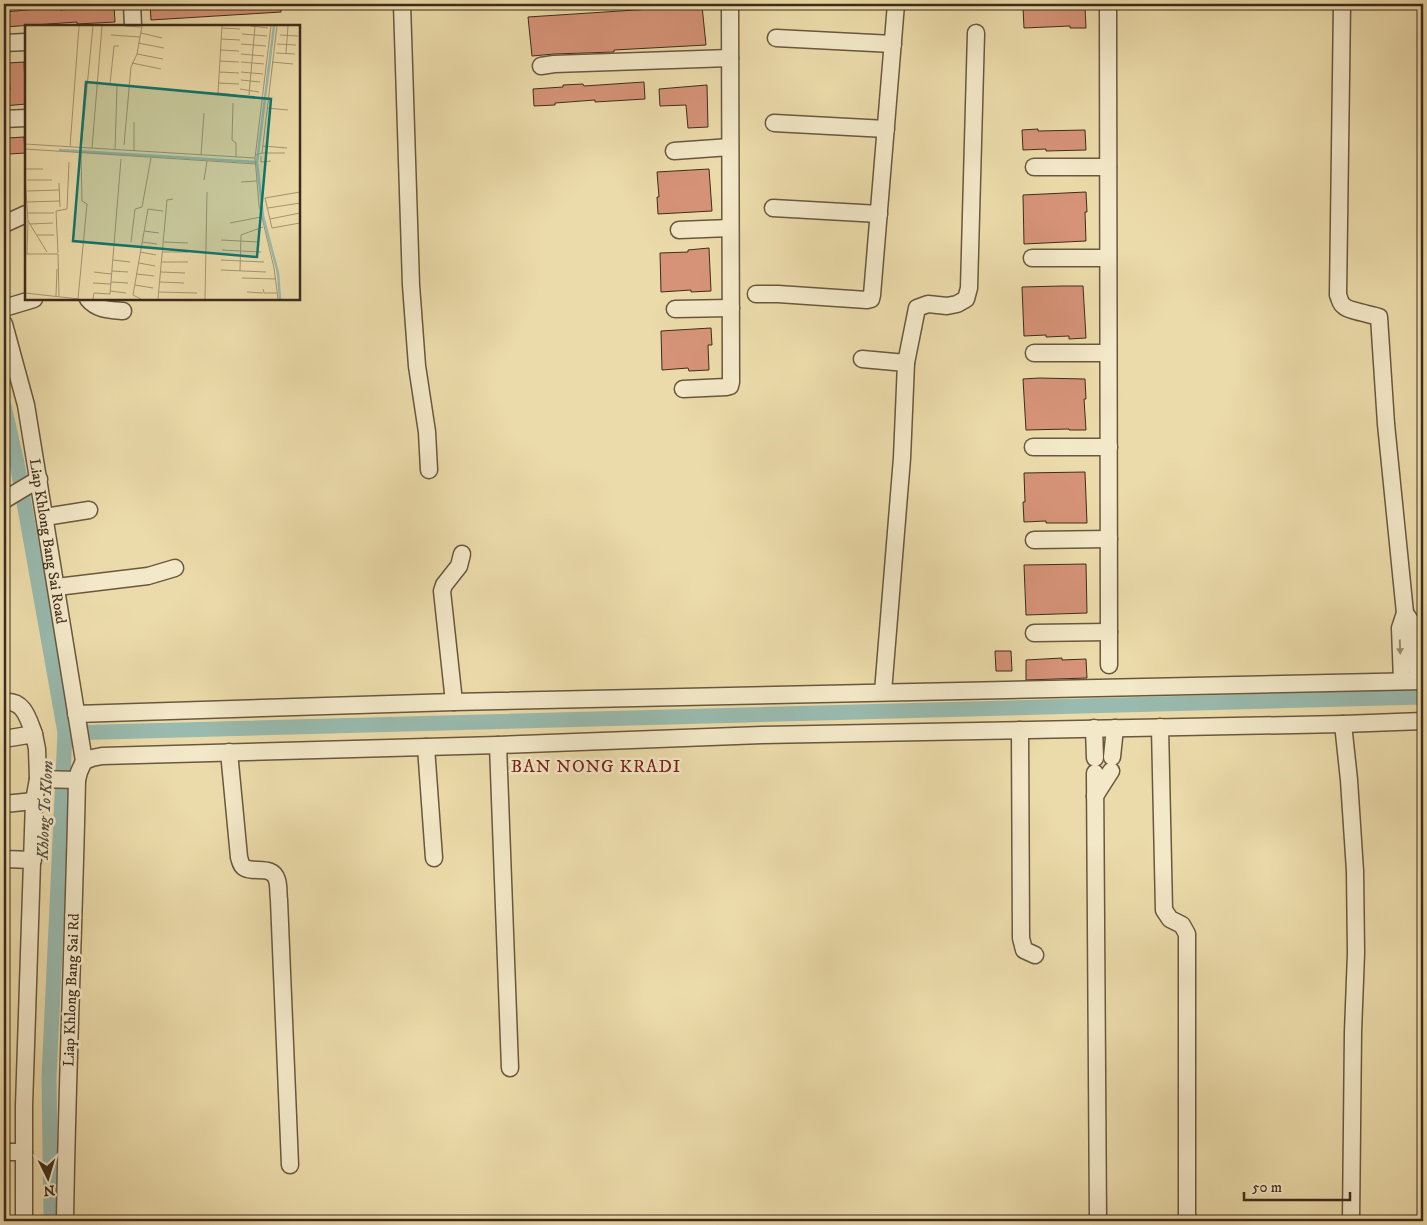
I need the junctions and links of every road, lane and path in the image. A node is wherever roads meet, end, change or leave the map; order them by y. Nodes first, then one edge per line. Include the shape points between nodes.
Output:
1 (132, 4) edge
2 (402, 4) edge
3 (730, 4) edge
4 (896, 4) edge
5 (1108, 4) edge
6 (1342, 4) edge
7 (133, 25) edge
8 (976, 33) dead end
9 (776, 38) dead end
10 (25, 42) edge
11 (4, 43) edge
12 (893, 44) junction
13 (730, 58) junction
14 (541, 66) dead end
15 (25, 118) edge
16 (4, 119) edge
17 (774, 123) dead end
18 (886, 129) junction
19 (730, 147) junction
20 (674, 151) dead end
21 (1034, 167) dead end
22 (1108, 167) junction
23 (774, 208) dead end
24 (25, 214) edge
25 (879, 214) junction
26 (4, 224) edge
27 (730, 228) junction
28 (679, 230) dead end
29 (1032, 258) dead end
30 (1108, 258) junction
31 (756, 294) dead end
32 (31, 300) edge
33 (89, 300) edge
34 (4, 308) edge
35 (730, 308) junction
36 (675, 309) dead end
37 (123, 311) dead end
38 (4, 324) edge
39 (1034, 353) dead end
40 (1108, 353) junction
41 (862, 359) dead end
42 (906, 363) junction
43 (683, 389) dead end
44 (1034, 447) dead end
45 (1109, 447) junction
46 (430, 470) dead end
47 (36, 480) junction
48 (4, 500) edge
49 (89, 510) dead end
50 (45, 518) junction
51 (1109, 539) junction
52 (1034, 540) dead end
53 (462, 554) dead end
54 (175, 568) dead end
55 (56, 587) junction
56 (1405, 614) junction
57 (1109, 632) junction
58 (1034, 633) dead end
59 (1109, 666) dead end
60 (1402, 681) junction
61 (1421, 681) edge
62 (883, 692) junction
63 (4, 702) edge
64 (454, 702) junction
65 (77, 718) junction
66 (1423, 721) edge
67 (1343, 724) junction
68 (1160, 727) junction
69 (1094, 728) junction
70 (1115, 728) junction
71 (1020, 730) junction
72 (34, 734) junction
73 (4, 739) edge
74 (498, 745) junction
75 (426, 747) junction
76 (230, 752) junction
77 (83, 756) junction
78 (41, 779) junction
79 (73, 780) junction
80 (1095, 796) junction
81 (34, 801) junction
82 (4, 804) edge
83 (434, 858) dead end
84 (4, 859) edge
85 (33, 860) junction
86 (1035, 955) dead end
87 (510, 1068) dead end
88 (4, 1152) edge
89 (24, 1152) junction
90 (290, 1165) dead end
91 (24, 1221) edge
92 (65, 1221) edge
93 (1098, 1221) edge
94 (1190, 1221) edge
95 (1351, 1221) edge

1 - 7 street
2 - 46 street via 411,285
3 - 13 street
4 - 12 street
5 - 22 street
6 - 56 street via 1338,295 1342,305 1349,310 1379,317
8 - 42 street via 969,288 966,299 957,304 928,304 917,308
9 - 12 street
10 - 11 street
12 - 18 street
13 - 14 street
13 - 19 street
15 - 16 street
17 - 18 street
18 - 25 street
19 - 20 street
19 - 27 street
21 - 22 street
22 - 30 street
23 - 25 street
24 - 26 street
25 - 31 street via 872,295 867,300
27 - 28 street
27 - 35 street
29 - 30 street
30 - 40 street
32 - 34 street
33 - 37 street via 102,309
35 - 36 street
35 - 43 street via 730,386
38 - 47 street, Liap Khlong Bang Sai Road via 26,404
39 - 40 street
40 - 45 street
41 - 42 street
42 - 62 street via 902,458
44 - 45 street
45 - 51 street
47 - 48 street
47 - 50 street, Liap Khlong Bang Sai Road
49 - 50 street
50 - 55 street, Liap Khlong Bang Sai Road
51 - 52 street
51 - 57 street
53 - 64 street via 442,591
54 - 55 street via 148,576
55 - 65 street, Liap Khlong Bang Sai Road
56 -> 60 street via 1400,628
56 - 61 street via 1414,626
57 - 58 street
57 - 59 street
60 - 61 street
60 - 62 street
62 - 64 street
63 - 72 street via 17,703 22,707
64 - 65 street
65 - 77 street, Liap Khlong Bang Sai Road
66 - 67 street
67 - 68 street
67 - 95 street via 1355,871
68 - 70 street
68 - 94 street via 1164,910 1170,919 1182,925 1187,934 1187,1217
69 - 70 street
69 - 71 street
69 - 80 street
70 - 80 street via 1112,764
71 - 74 street
71 - 86 street via 1021,938 1024,950
72 - 73 street
72 - 78 street
74 - 75 street
74 - 87 street
75 - 76 street
75 - 83 street
76 - 77 street
76 - 90 street via 239,857 246,868 267,870 277,878
77 - 79 street, Liap Khlong Bang Sai Rd
78 - 79 street
78 - 81 street
79 - 92 street, Liap Khlong Bang Sai Rd via 74,932
80 - 93 street
81 - 82 street
81 - 85 street
84 - 85 street
85 - 89 street
88 - 89 street
89 - 91 street

